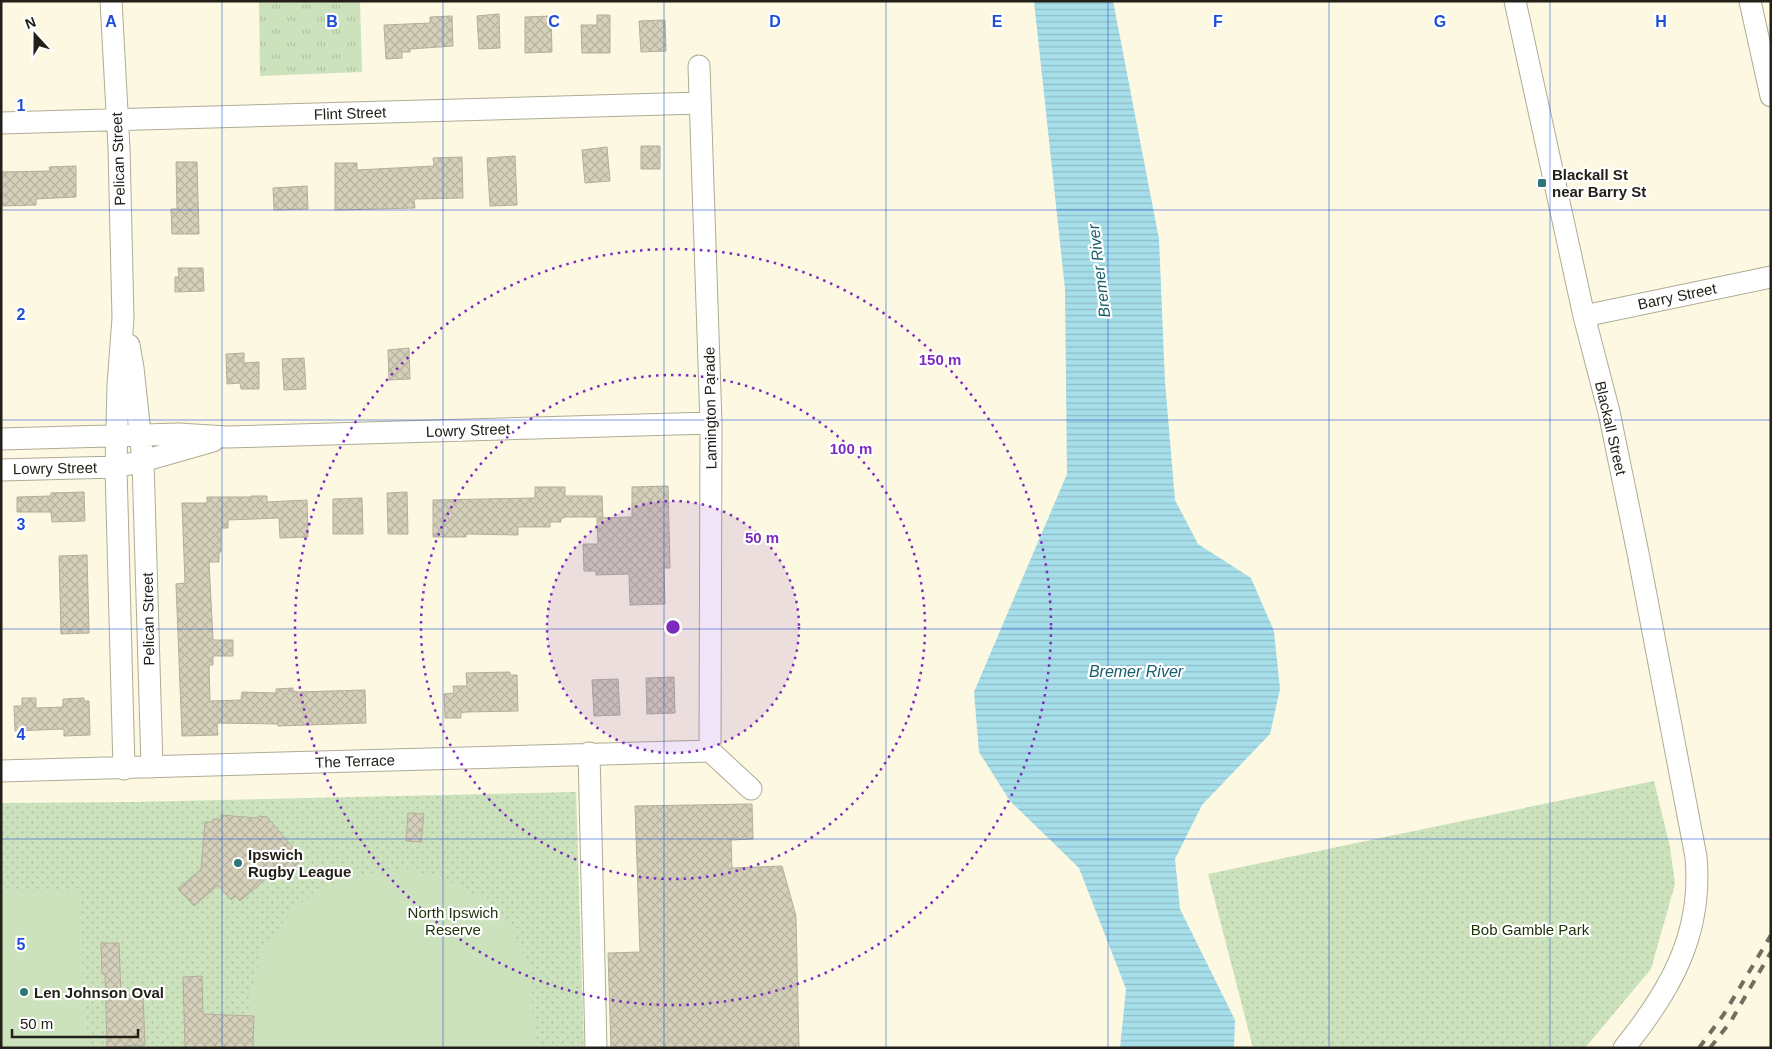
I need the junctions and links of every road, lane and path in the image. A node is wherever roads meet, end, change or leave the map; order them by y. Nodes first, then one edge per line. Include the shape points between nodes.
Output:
1 (111, 1) edge
2 (1515, 1) edge
3 (1750, 1) edge
4 (699, 66) dead end
5 (1771, 96) edge
6 (700, 103) junction
7 (117, 120) junction
8 (1, 123) edge
9 (1771, 277) edge
10 (1584, 316) junction
11 (123, 318) junction
12 (711, 423) junction
13 (141, 435) junction
14 (116, 436) junction
15 (226, 437) junction
16 (1, 439) edge
17 (143, 461) junction
18 (116, 466) junction
19 (1, 470) edge
20 (146, 518) junction
21 (117, 519) junction
22 (151, 721) junction
23 (123, 722) junction
24 (710, 751) junction
25 (589, 753) junction
26 (152, 767) junction
27 (124, 769) junction
28 (1, 772) edge
29 (752, 789) dead end
30 (596, 1048) edge
31 (1624, 1048) edge

1 - 7 street, Pelican Street
2 - 10 street, Blackall Street
3 - 5 street
4 - 6 street, Lamington Parade
6 - 7 street, Flint Street
6 - 12 street, Lamington Parade
7 - 8 street, Flint Street
7 - 11 street, Pelican Street
9 - 10 street, Barry Street
10 - 31 street, Blackall Street via 1636,544 1698,878 1693,921 1681,960 1660,998
11 - 13 street, Pelican Street
11 - 14 street, Pelican Street
12 - 15 street, Lowry Street
12 - 24 street, Lamington Parade
13 - 14 street, Lowry Street
13 - 15 street, Lowry Street
13 - 17 street, Pelican Street
14 - 16 street, Lowry Street
14 - 18 street, Pelican Street
15 - 17 street, Lowry Street
17 - 18 street, Lowry Street
17 - 20 street, Pelican Street
18 - 19 street, Lowry Street
18 - 21 street, Pelican Street
20 - 21 street
20 - 22 street, Pelican Street
21 - 23 street, Pelican Street
22 - 23 street
22 - 26 street, Pelican Street
23 - 27 street, Pelican Street
24 - 25 street, The Terrace
24 - 29 street
25 - 26 street, The Terrace
25 - 30 street
26 - 27 street, The Terrace
27 - 28 street, The Terrace

